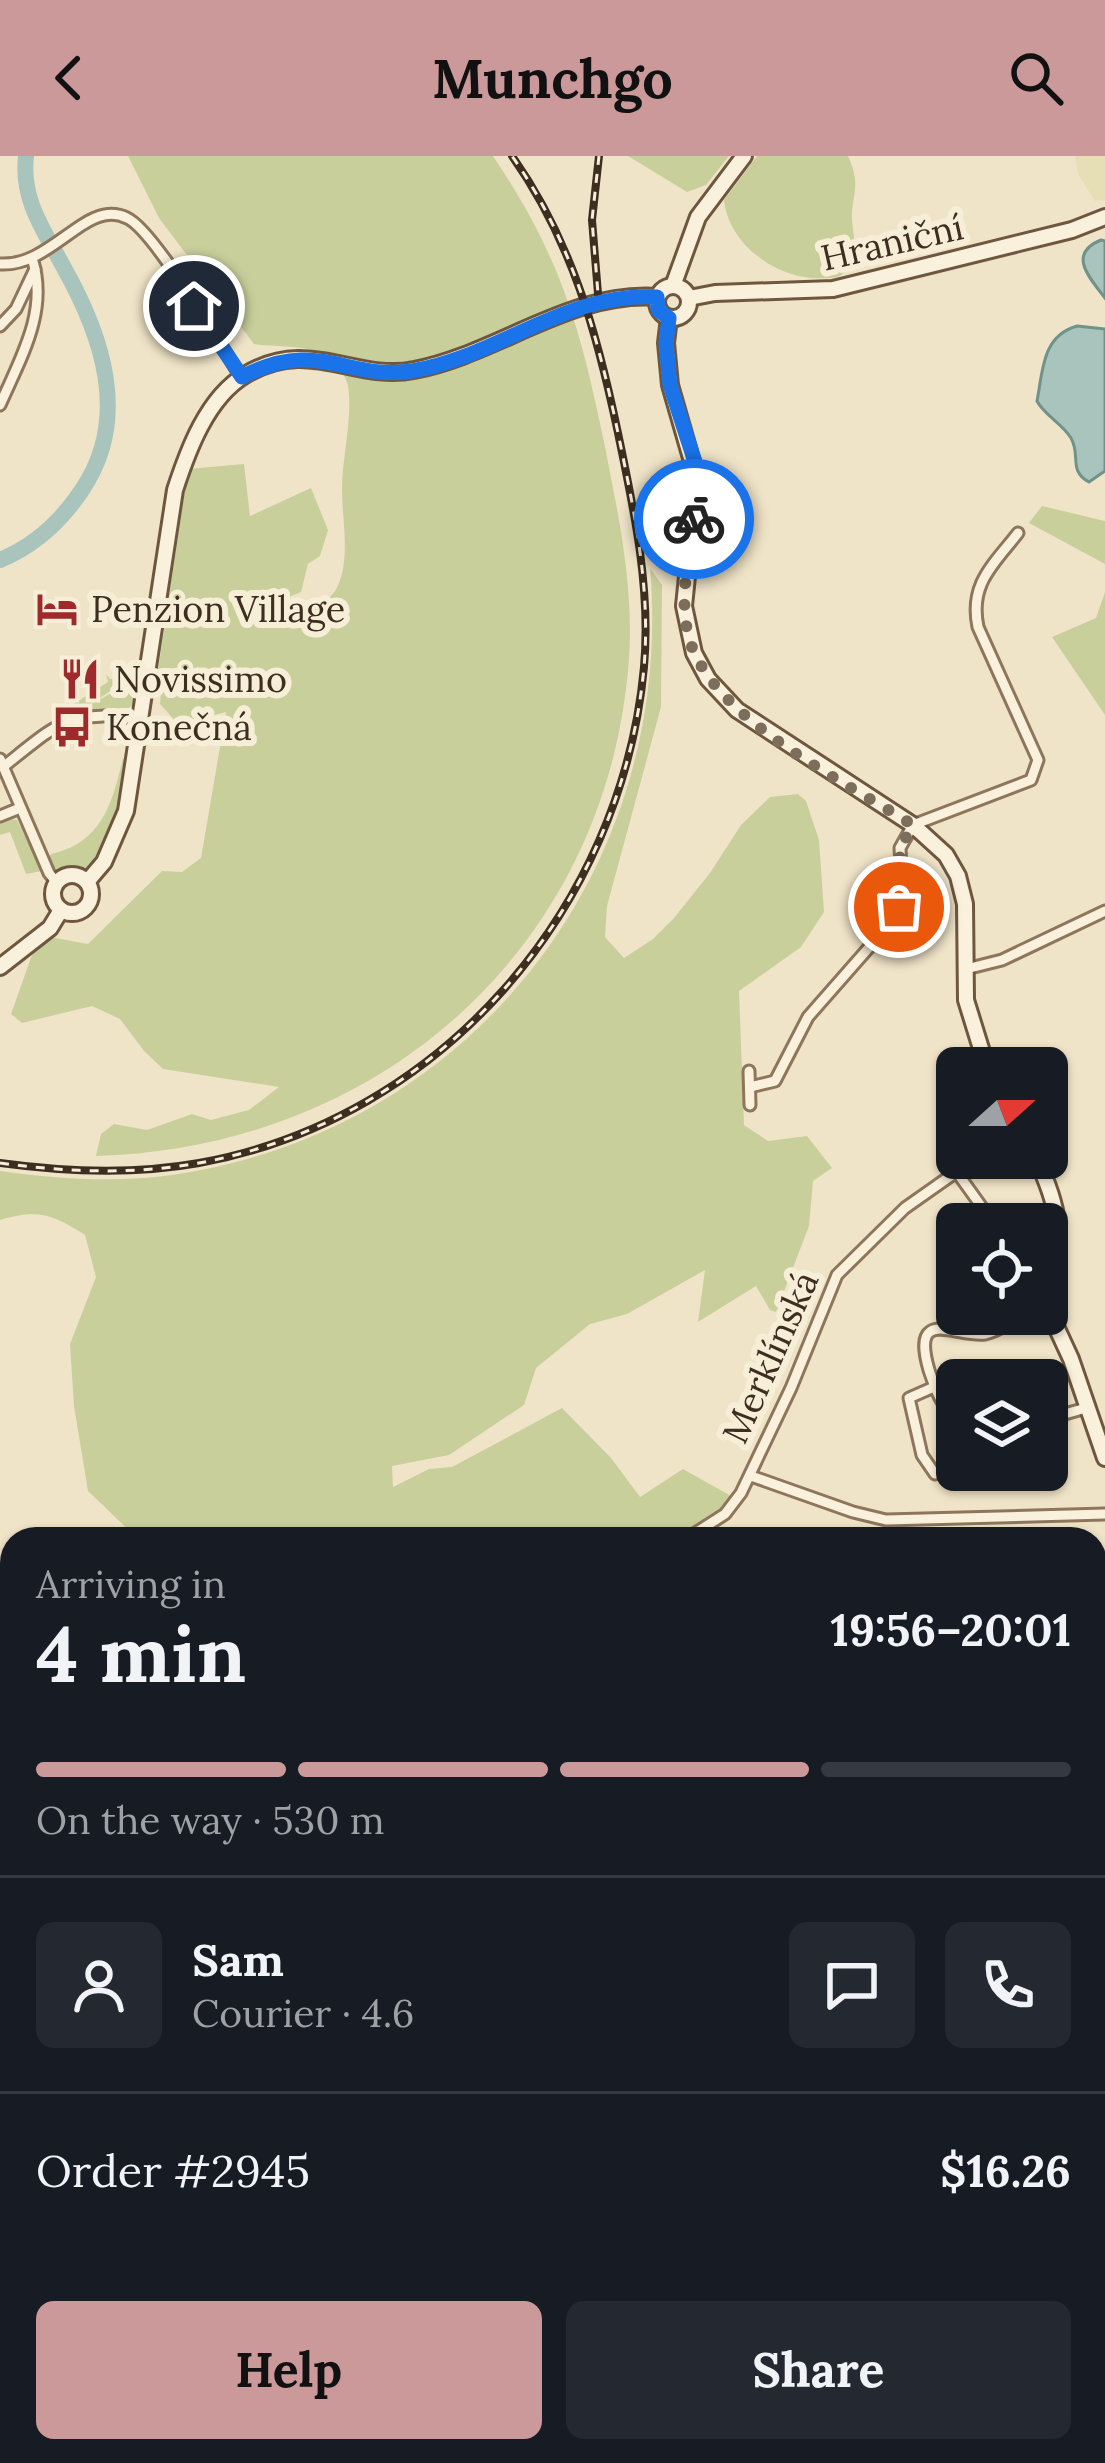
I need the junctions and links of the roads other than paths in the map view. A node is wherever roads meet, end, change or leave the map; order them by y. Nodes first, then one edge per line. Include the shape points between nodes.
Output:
1 (744, 156) edge
2 (1105, 217) edge
3 (36, 260) junction
4 (0, 264) edge
5 (673, 286) junction
6 (657, 297) junction
7 (688, 298) junction
8 (669, 318) junction
9 (0, 326) edge
10 (242, 377) junction
11 (0, 405) edge
12 (1018, 533) dead end
13 (143, 719) junction
14 (2, 763) edge
15 (20, 808) junction
16 (0, 816) edge
17 (913, 825) junction
18 (87, 882) junction
19 (57, 883) junction
20 (62, 910) junction
21 (1105, 911) edge
22 (0, 967) edge
23 (966, 969) junction
24 (980, 1047) edge
25 (749, 1071) dead end
26 (750, 1087) junction
27 (750, 1105) dead end
28 (945, 1179) edge
29 (936, 1330) edge
30 (1060, 1335) edge
31 (934, 1387) junction
32 (936, 1391) edge
33 (1086, 1408) junction
34 (1068, 1413) edge
35 (1105, 1458) edge
36 (936, 1474) edge
37 (751, 1476) junction
38 (1105, 1514) edge
39 (705, 1527) edge

1 - 5 street via 698,217
2 - 7 street, Hraniční via 832,290
3 - 4 street
3 - 9 street
3 - 10 street via 101,216 130,219
3 - 11 street via 35,321
5 - 6 street
5 - 7 street
6 - 8 street
6 - 10 street via 589,304 409,371 307,358
7 - 8 street via 685,313
8 - 17 street via 670,385 698,479 684,606 700,667 748,718
10 - 13 street via 208,415 175,490
12 - 17 street via 973,605 1038,760 1031,780
13 - 14 street via 84,716
13 - 18 street via 126,811
14 - 15 street
15 - 16 street
15 - 19 street
17 - 23 street via 958,876
17 - 26 street via 900,848 893,920 808,1017 775,1081
18 - 19 street via 71,875
18 - 20 street via 87,907
19 - 20 street via 53,897
20 - 22 street
21 - 23 street
23 - 24 street
25 - 26 street
26 - 27 street
28 - 37 street, Merklínská via 837,1275
29 - 31 street via 923,1344
30 - 33 street
31 - 32 street
31 - 36 street via 909,1398
33 - 34 street
33 - 35 street
37 - 38 street via 886,1520
37 - 39 street, Merklínská via 725,1514

